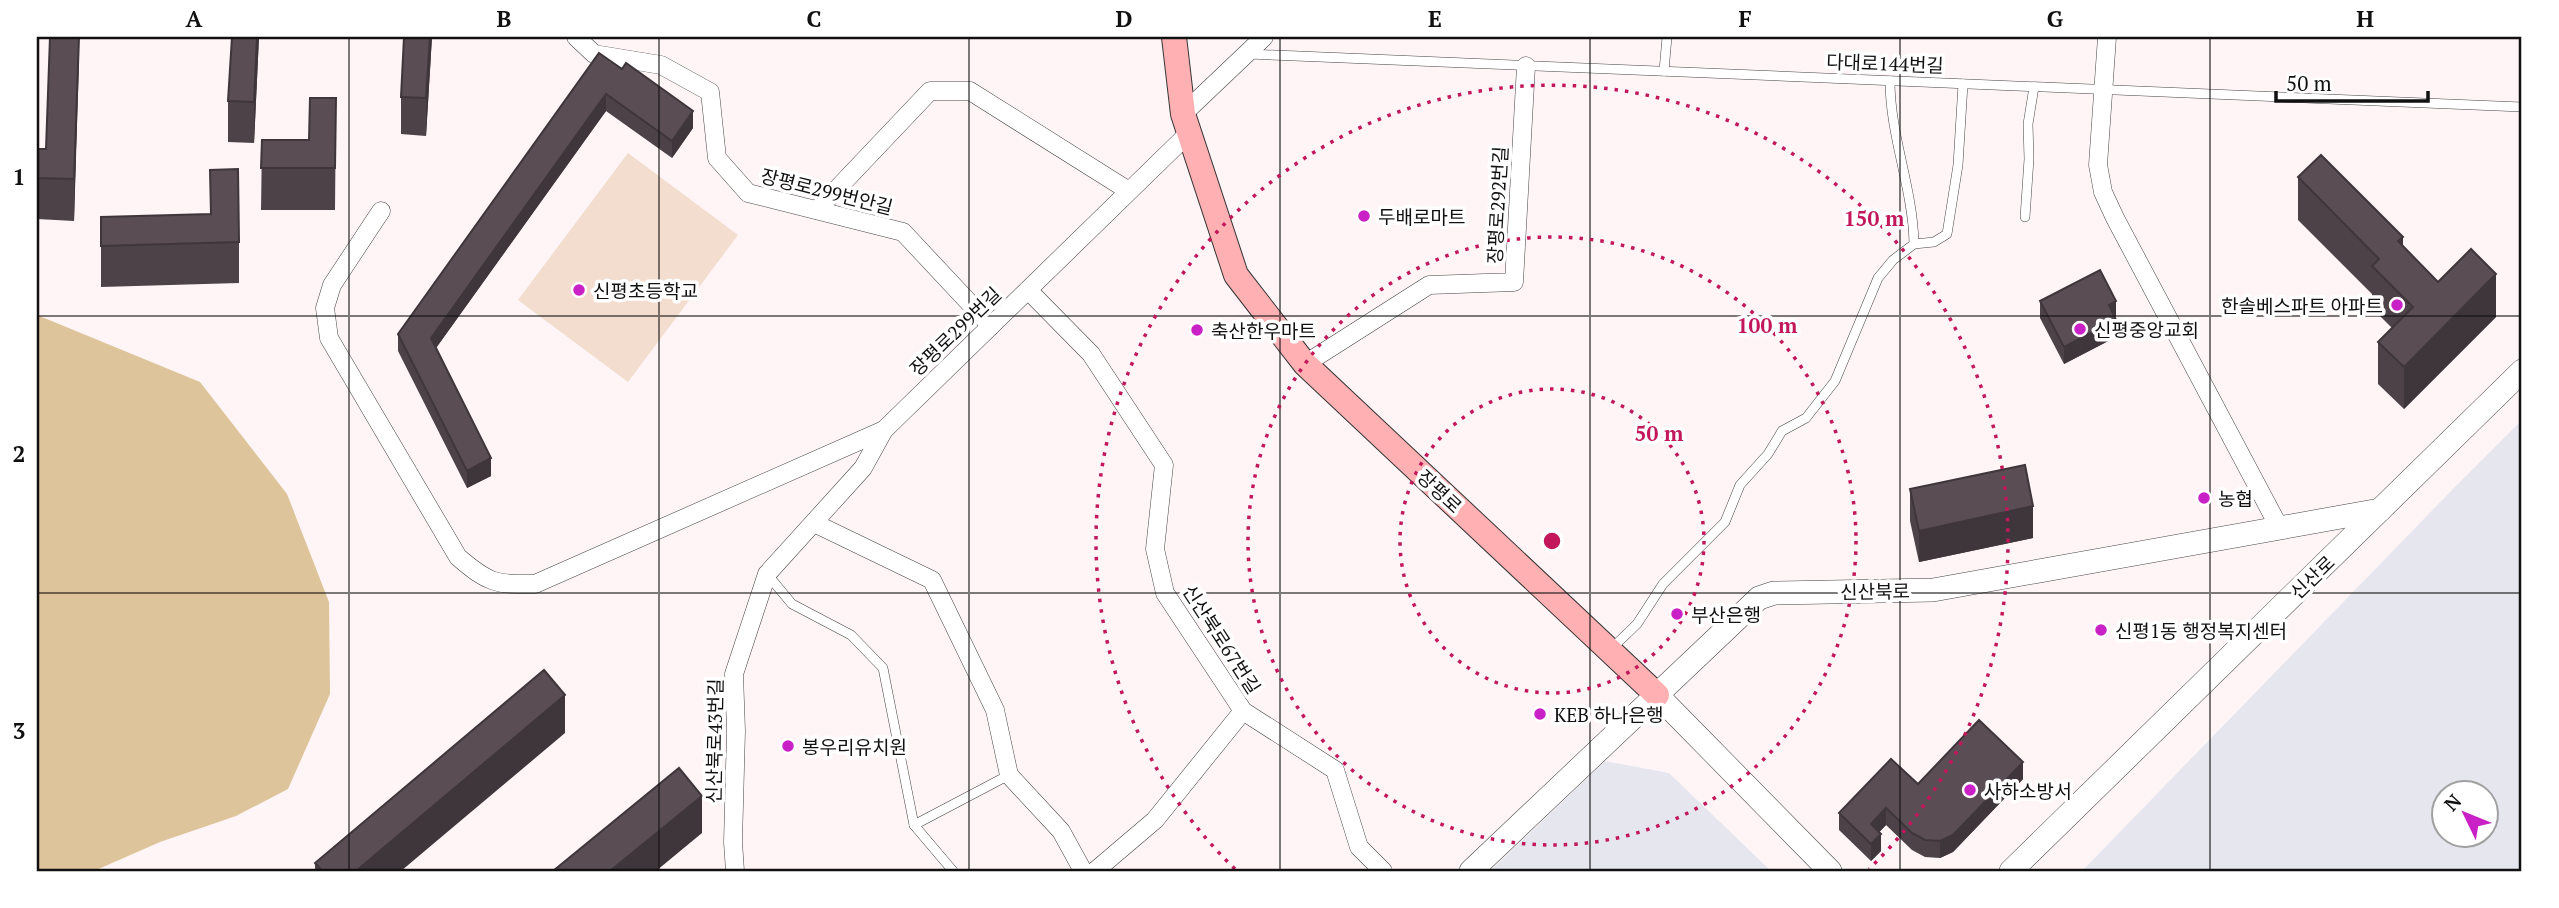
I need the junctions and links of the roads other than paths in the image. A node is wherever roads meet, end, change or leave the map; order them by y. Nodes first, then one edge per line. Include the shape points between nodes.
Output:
1 (576, 37) edge
2 (1174, 37) edge
3 (1264, 37) edge
4 (1667, 37) edge
5 (2107, 37) edge
6 (1247, 54) junction
7 (1526, 65) junction
8 (1664, 71) junction
9 (1890, 81) junction
10 (1963, 84) junction
11 (2034, 87) junction
12 (2103, 90) junction
13 (2522, 107) edge
14 (1186, 124) junction
15 (1129, 191) junction
16 (817, 210) junction
17 (381, 211) dead end
18 (2025, 217) dead end
19 (1914, 244) junction
20 (1028, 290) junction
21 (991, 326) junction
22 (1305, 364) junction
23 (2522, 371) edge
24 (884, 430) junction
25 (2380, 510) junction
26 (814, 523) junction
27 (2279, 527) junction
28 (767, 575) junction
29 (1610, 650) junction
30 (1657, 695) junction
31 (1244, 711) junction
32 (1009, 775) junction
33 (914, 825) junction
34 (735, 871) edge
35 (953, 871) edge
36 (1083, 871) edge
37 (1095, 871) edge
38 (1383, 871) edge
39 (1471, 871) edge
40 (1830, 871) edge
41 (2011, 871) edge

1 - 16 street, 장평로299번안길 via 594,54 661,65 710,92 717,158 748,193
2 - 14 main road, 장평로
3 - 6 street, 장평로299번길
4 - 8 lane
5 - 12 street
6 - 7 lane, 다대로144번길
6 - 14 street, 장평로299번길
7 - 8 lane, 다대로144번길
7 - 22 street, 장평로292번길 via 1514,282 1429,285
8 - 9 lane, 다대로144번길
9 - 10 lane, 다대로144번길
9 - 19 lane via 1890,106
10 - 11 lane, 다대로144번길
10 - 19 lane via 1958,165 1947,234 1934,242
11 - 12 lane, 다대로144번길
11 - 18 lane
12 - 13 lane, 다대로144번길
12 - 27 street via 2098,165 2103,192
14 - 15 street, 장평로299번길
14 - 22 main road, 장평로 via 1236,275
15 - 16 street via 970,91 930,91
15 - 20 street, 장평로299번길
16 - 21 street, 장평로299번안길 via 903,232
17 - 24 street via 332,285 325,308 329,338 457,557 480,577 504,585 535,584
19 - 29 lane via 1878,278 1835,381 1806,418 1782,432 1740,485 1725,522 1662,583 1637,624
20 - 21 street, 장평로299번길
20 - 31 street, 신산북로67번길 via 1091,354 1164,466 1155,549 1165,593
21 - 24 street, 장평로299번길
22 - 29 main road, 장평로
23 - 25 street, 신산로
24 - 26 street, 장평로299번길 via 863,468
25 - 27 street, 신산북로
25 - 41 street, 신산로
26 - 28 street, 장평로299번길
26 - 32 street via 932,580 995,710
27 - 30 street, 신산북로 via 1933,590 1774,593 1759,598
28 - 33 lane via 792,604 851,635 883,668
28 - 34 street, 신산북로43번길 via 734,674
29 - 30 main road, 장평로
30 - 39 street, 신산북로
30 - 40 street, 장평로
31 - 37 street via 1156,820
31 - 38 street, 신산북로67번길 via 1335,770 1359,847
32 - 33 lane
32 - 36 street via 1061,831
33 - 35 lane

